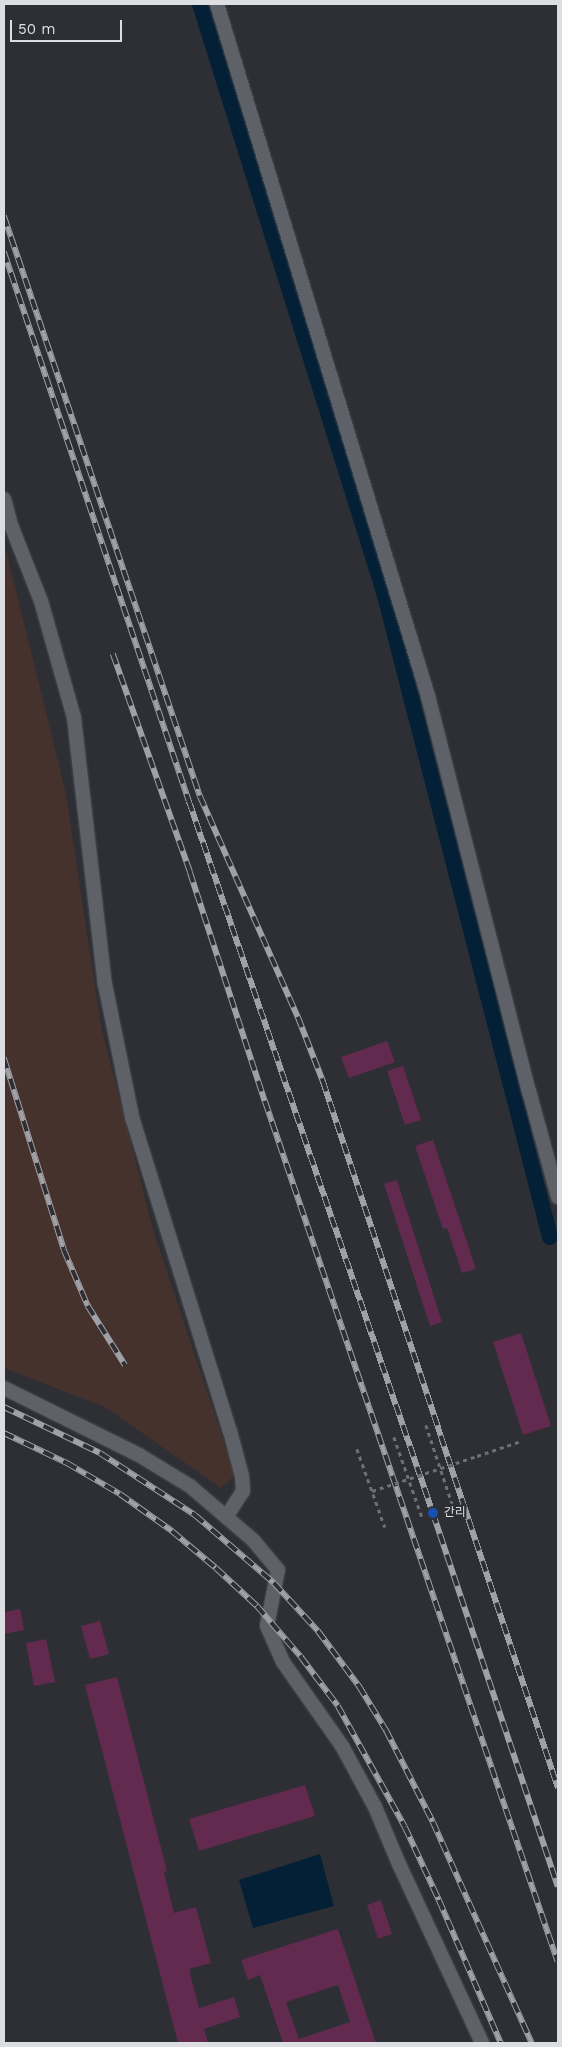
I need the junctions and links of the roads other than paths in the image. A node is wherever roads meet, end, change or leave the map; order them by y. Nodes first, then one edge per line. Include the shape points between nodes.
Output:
1 (217, 4) edge
2 (4, 498) edge
3 (558, 1197) edge
4 (4, 1388) edge
5 (226, 1517) junction
6 (482, 2043) edge

1 - 3 street via 428,696
2 - 5 street via 10,525 41,601 74,718 105,984 132,1117 242,1476 243,1491
4 - 5 street via 139,1454 190,1486
5 - 6 street via 253,1540 278,1570 268,1626 283,1662 342,1746 375,1807

